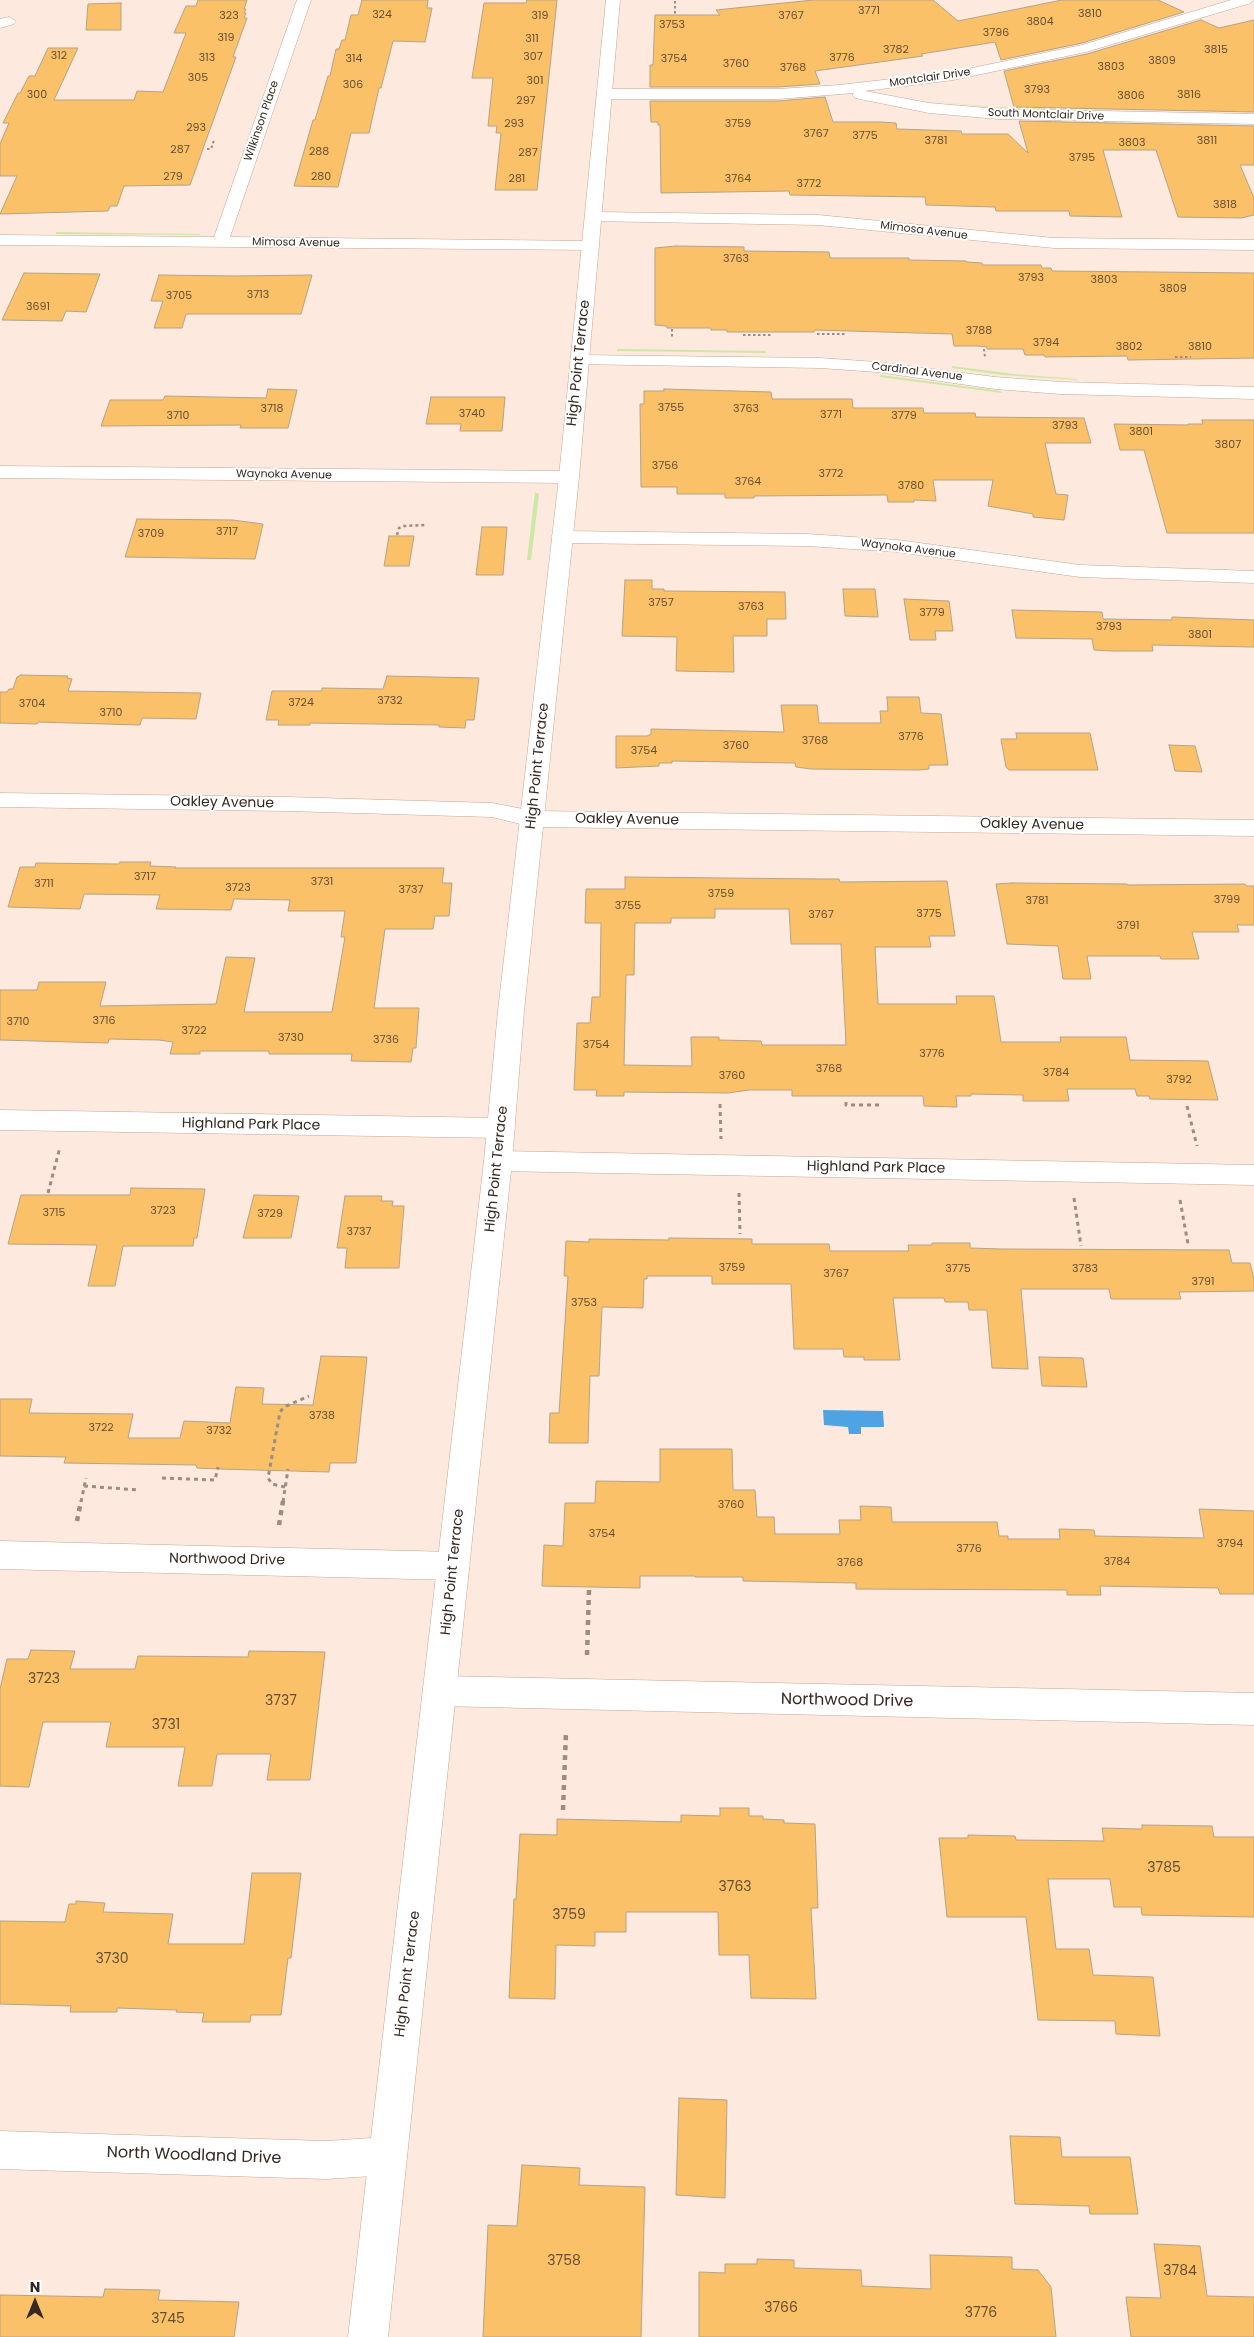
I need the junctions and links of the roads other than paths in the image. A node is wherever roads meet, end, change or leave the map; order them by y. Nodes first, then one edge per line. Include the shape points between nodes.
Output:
1 (304, 0) edge
2 (613, 0) edge
3 (1246, 0) edge
4 (839, 90) junction
5 (604, 94) junction
6 (1254, 119) edge
7 (594, 217) junction
8 (0, 240) edge
9 (220, 243) junction
10 (1254, 245) edge
11 (591, 246) junction
12 (579, 360) junction
13 (1254, 393) edge
14 (0, 472) edge
15 (569, 477) junction
16 (561, 537) junction
17 (1254, 577) edge
18 (0, 800) edge
19 (533, 819) junction
20 (1254, 828) edge
21 (0, 1120) edge
22 (501, 1128) junction
23 (498, 1161) junction
24 (1254, 1175) edge
25 (0, 1556) edge
26 (454, 1566) junction
27 (440, 1690) junction
28 (1254, 1709) edge
29 (0, 2150) edge
30 (388, 2156) junction
31 (368, 2337) edge

1 - 9 street, Wilkinson Place
2 - 5 street, High Point Terrace
3 - 4 street, Montclair Drive via 1030,62 945,77
4 - 5 street, Montclair Drive via 724,95
4 - 6 street, South Montclair Drive via 905,104 978,113
5 - 7 street, High Point Terrace
7 - 10 street, Mimosa Avenue via 818,220 1035,242
7 - 11 street, High Point Terrace
8 - 9 street, Mimosa Avenue
9 - 11 street, Mimosa Avenue
11 - 12 street, High Point Terrace
12 - 13 street, Cardinal Avenue via 829,364 1061,388
12 - 15 street, High Point Terrace
14 - 15 street, Waynoka Avenue
15 - 16 street, High Point Terrace
16 - 17 street, Waynoka Avenue via 816,541 898,546 1080,572
16 - 19 street, High Point Terrace
18 - 19 street, Oakley Avenue via 492,810
19 - 20 street, Oakley Avenue
19 - 22 street, High Point Terrace
21 - 22 street, Highland Park Place
22 - 23 street, High Point Terrace
23 - 24 street, Highland Park Place
23 - 26 street, High Point Terrace
25 - 26 street, Northwood Drive
26 - 27 street, High Point Terrace
27 - 28 street, Northwood Drive
27 - 30 street, High Point Terrace
29 - 30 street, North Woodland Drive via 326,2160
30 - 31 street, High Point Terrace

